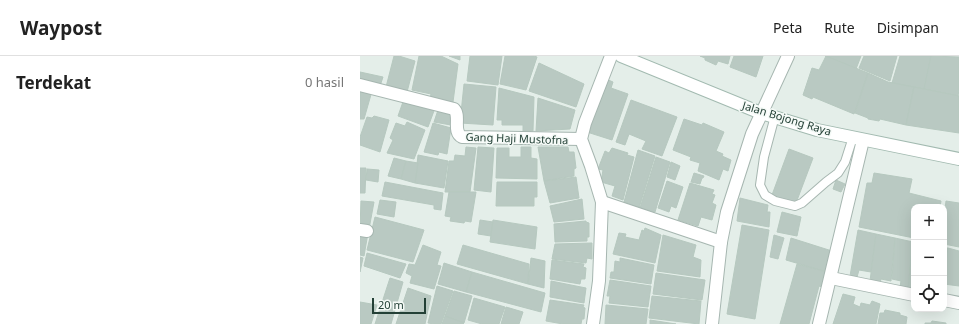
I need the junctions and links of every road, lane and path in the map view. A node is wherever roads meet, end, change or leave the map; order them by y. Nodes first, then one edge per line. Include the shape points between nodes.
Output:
1 (611, 56) edge
2 (621, 56) edge
3 (788, 56) edge
4 (360, 85) edge
5 (762, 113) junction
6 (775, 116) junction
7 (858, 139) junction
8 (581, 140) junction
9 (959, 159) edge
10 (602, 202) junction
11 (721, 242) junction
12 (831, 278) junction
13 (911, 293) edge
14 (947, 301) edge
15 (959, 303) edge
16 (593, 324) edge
17 (712, 324) edge
18 (820, 324) edge

1 - 8 street
2 - 5 street, Jalan Bojong Raya
3 - 5 street
4 - 8 street, Gang Haji Mustofna via 454,109 457,112 459,136 462,137
5 - 6 street, Jalan Bojong Raya
5 - 11 street via 752,134 727,212
6 - 7 street, Jalan Bojong Raya via 817,130
6 - 7 lane via 764,157 760,185 765,195 775,201 795,206 802,204 838,173
7 - 9 street, Jalan Bojong Raya
7 - 12 street
8 - 10 street
10 - 11 street
10 - 16 street via 599,281
11 - 17 street
12 - 13 street
12 - 18 street
14 - 15 street

